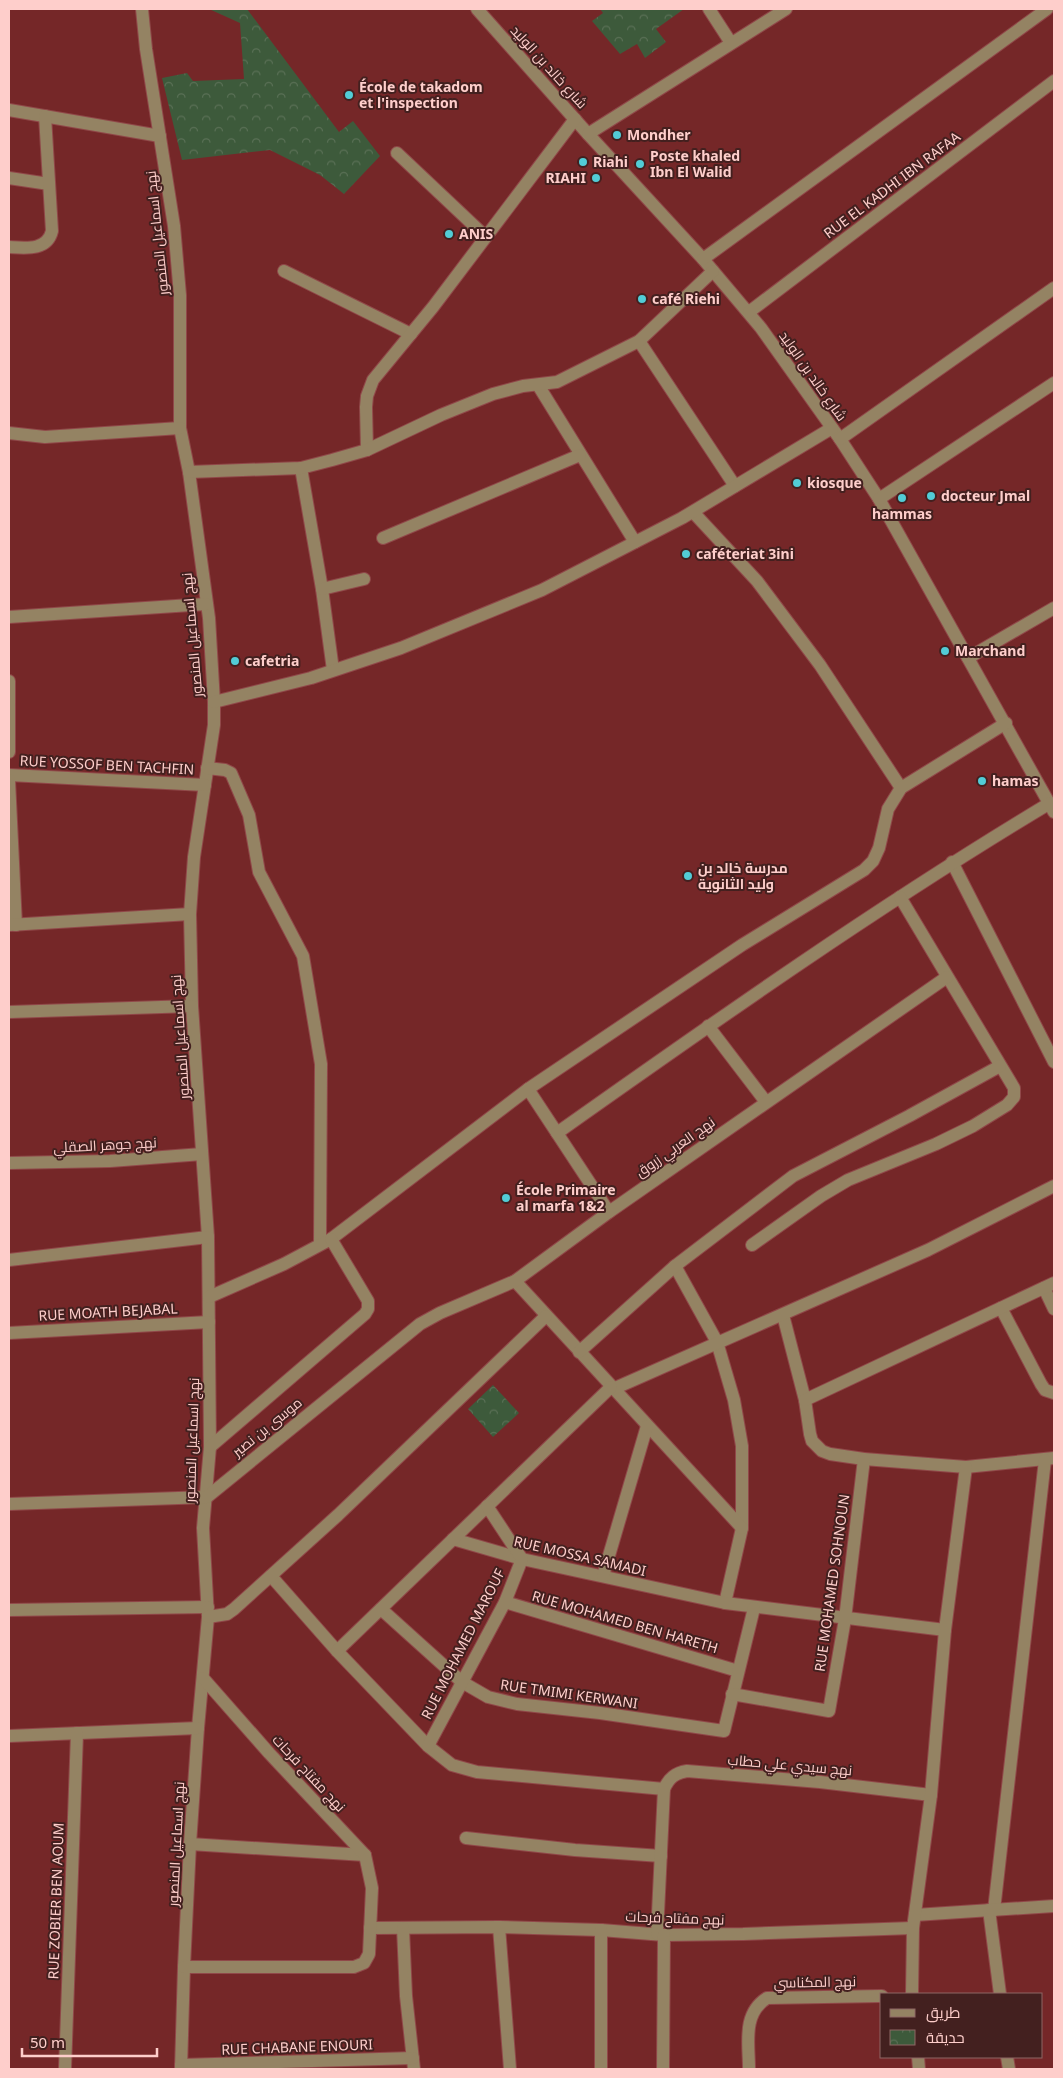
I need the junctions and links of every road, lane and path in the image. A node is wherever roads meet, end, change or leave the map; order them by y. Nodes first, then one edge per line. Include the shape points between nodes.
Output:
1 (142, 9) edge
2 (477, 9) edge
3 (710, 9) edge
4 (786, 9) edge
5 (1047, 9) edge
6 (731, 43) junction
7 (1054, 81) edge
8 (9, 110) edge
9 (45, 116) junction
10 (575, 119) junction
11 (588, 134) junction
12 (160, 136) junction
13 (397, 153) dead end
14 (9, 178) edge
15 (49, 184) junction
16 (486, 238) junction
17 (9, 247) edge
18 (703, 259) junction
19 (284, 271) dead end
20 (713, 271) junction
21 (1054, 288) edge
22 (749, 312) junction
23 (411, 334) junction
24 (639, 342) junction
25 (1054, 383) edge
26 (538, 385) junction
27 (180, 428) junction
28 (832, 428) junction
29 (9, 434) edge
30 (840, 439) junction
31 (367, 450) junction
32 (580, 455) junction
33 (301, 468) junction
34 (189, 472) junction
35 (736, 486) junction
36 (879, 500) junction
37 (693, 512) junction
38 (383, 538) dead end
39 (635, 542) junction
40 (364, 579) dead end
41 (322, 589) junction
42 (206, 604) junction
43 (1054, 608) edge
44 (9, 617) edge
45 (968, 658) junction
46 (333, 670) junction
47 (9, 681) edge
48 (214, 702) junction
49 (9, 706) edge
50 (1006, 723) junction
51 (9, 752) edge
52 (208, 768) junction
53 (9, 775) edge
54 (9, 780) edge
55 (204, 785) junction
56 (900, 788) junction
57 (1052, 807) edge
58 (952, 862) junction
59 (900, 897) junction
60 (190, 914) junction
61 (12, 925) edge
62 (947, 977) junction
63 (192, 1006) junction
64 (9, 1012) edge
65 (708, 1026) junction
66 (1054, 1062) edge
67 (1000, 1066) junction
68 (528, 1090) junction
69 (766, 1102) junction
70 (557, 1133) junction
71 (202, 1154) junction
72 (9, 1163) edge
73 (1054, 1186) edge
74 (609, 1212) junction
75 (208, 1236) junction
76 (325, 1242) junction
77 (752, 1246) dead end
78 (9, 1260) edge
79 (675, 1266) junction
80 (515, 1281) junction
81 (1049, 1285) edge
82 (209, 1297) junction
83 (1001, 1308) junction
84 (1054, 1309) edge
85 (783, 1315) junction
86 (546, 1316) junction
87 (209, 1322) junction
88 (9, 1333) edge
89 (717, 1342) junction
90 (579, 1352) junction
91 (612, 1388) junction
92 (1054, 1393) edge
93 (805, 1400) junction
94 (647, 1426) junction
95 (210, 1447) junction
96 (864, 1459) junction
97 (1050, 1459) edge
98 (966, 1467) junction
99 (206, 1496) junction
100 (9, 1504) edge
101 (487, 1506) junction
102 (742, 1528) junction
103 (453, 1539) junction
104 (522, 1559) junction
105 (271, 1576) junction
106 (603, 1576) junction
107 (505, 1602) junction
108 (724, 1603) junction
109 (754, 1608) junction
110 (381, 1609) junction
111 (9, 1610) edge
112 (208, 1612) junction
113 (845, 1619) junction
114 (945, 1630) junction
115 (337, 1651) junction
116 (738, 1671) junction
117 (203, 1678) junction
118 (462, 1682) junction
119 (732, 1694) junction
120 (198, 1728) junction
121 (77, 1733) junction
122 (9, 1736) edge
123 (428, 1746) junction
124 (664, 1790) junction
125 (932, 1795) junction
126 (466, 1838) dead end
127 (190, 1844) junction
128 (365, 1855) junction
129 (661, 1856) junction
130 (1054, 1906) edge
131 (992, 1910) junction
132 (915, 1915) junction
133 (499, 1927) junction
134 (370, 1928) junction
135 (403, 1928) junction
136 (913, 1928) junction
137 (601, 1930) junction
138 (660, 1934) junction
139 (184, 1968) junction
140 (912, 1993) edge
141 (1000, 1993) edge
142 (880, 1996) edge
143 (413, 2064) edge
144 (181, 2067) edge
145 (65, 2069) edge
146 (510, 2069) edge
147 (601, 2069) edge
148 (663, 2069) edge
149 (749, 2069) edge

1 - 12 street, نهج اسماعيل المنصور
2 - 10 street, شارع خالد بن الوليد
3 - 6 street
4 - 6 street
5 - 18 street
6 - 11 street
7 - 22 street, RUE EL KADHI IBN RAFAA
8 - 9 street
9 - 12 street
9 - 15 street
10 - 11 street, شارع خالد بن الوليد
10 - 16 street
11 - 18 street, شارع خالد بن الوليد
12 - 27 street, نهج اسماعيل المنصور via 179,273
13 - 16 street
14 - 15 street
15 - 17 street via 50,239 38,246
16 - 23 street
18 - 20 street, شارع خالد بن الوليد
19 - 23 street
20 - 22 street, شارع خالد بن الوليد
20 - 24 street
21 - 30 street
22 - 28 street, شارع خالد بن الوليد
23 - 31 street via 370,386 366,407
24 - 26 street via 574,375
24 - 35 street
25 - 36 street
26 - 31 street via 493,394
26 - 32 street
27 - 29 street via 45,437
27 - 34 street, نهج اسماعيل المنصور
28 - 30 street, شارع خالد بن الوليد
28 - 35 street
30 - 36 street, شارع خالد بن الوليد
31 - 33 street
32 - 38 street
32 - 39 street
33 - 34 street
33 - 41 street
34 - 42 street, نهج اسماعيل المنصور
35 - 37 street
36 - 45 street, شارع خالد بن الوليد
37 - 39 street
37 - 56 street via 762,588 820,666
39 - 46 street via 542,590 481,616
40 - 41 street
41 - 46 street
42 - 44 street
42 - 48 street, نهج اسماعيل المنصور
43 - 45 street
45 - 50 street, شارع خالد بن الوليد
46 - 48 street
47 - 49 street
48 - 52 street, نهج اسماعيل المنصور
49 - 51 street
50 - 56 street
50 - 57 street, شارع خالد بن الوليد
52 - 55 street, نهج اسماعيل المنصور
52 - 76 street via 231,773 249,815 260,872 303,956 321,1064
53 - 55 street, RUE YOSSOF BEN TACHFIN
54 - 61 street
55 - 60 street, نهج اسماعيل المنصور
56 - 68 street via 888,809 879,848 864,870 742,945
57 - 58 street
58 - 59 street
58 - 66 street
59 - 62 street
59 - 65 street
60 - 61 street
60 - 63 street, نهج اسماعيل المنصور
62 - 67 street
62 - 69 street, نهج العربي زروق
63 - 64 street
63 - 71 street, نهج اسماعيل المنصور
65 - 69 street
65 - 70 street
67 - 77 street via 1014,1088 1014,1097 1007,1106 936,1144 841,1184
67 - 79 street via 793,1176
68 - 70 street
68 - 76 street
69 - 74 street, نهج العربي زروق
70 - 74 street
71 - 72 street, نهج جوهر الصقلي via 110,1161
71 - 75 street, نهج اسماعيل المنصور
73 - 85 street via 928,1250
74 - 80 street, نهج العربي زروق
75 - 78 street
75 - 82 street, نهج اسماعيل المنصور
76 - 82 street
76 - 95 street via 368,1302 368,1309
79 - 89 street
79 - 90 street
80 - 86 street
80 - 99 street, موسى بن نصير via 440,1312 420,1324
81 - 83 street
81 - 84 street
82 - 87 street, نهج اسماعيل المنصور
83 - 92 street via 1041,1384 1045,1390
83 - 93 street
85 - 89 street
85 - 93 street
86 - 90 street
86 - 105 street
87 - 88 street, RUE MOATH BEJABAL
87 - 95 street, نهج اسماعيل المنصور
89 - 91 street
89 - 102 street via 734,1400 742,1446
90 - 91 street
91 - 94 street
91 - 101 street
93 - 96 street via 810,1434 817,1446 830,1454
94 - 102 street
94 - 106 street
95 - 99 street, نهج اسماعيل المنصور
96 - 98 street
96 - 113 street, RUE MOHAMED SOHNOUN
97 - 98 street
97 - 131 street
98 - 114 street
99 - 100 street
99 - 112 street, نهج اسماعيل المنصور via 203,1528
101 - 103 street
101 - 104 street, RUE MOHAMED MAROUF
102 - 108 street
103 - 104 street, RUE MOSSA SAMADI
103 - 110 street
104 - 106 street, RUE MOSSA SAMADI
104 - 107 street, RUE MOHAMED MAROUF
105 - 112 street via 227,1614
105 - 115 street
106 - 108 street, RUE MOSSA SAMADI
107 - 116 street, RUE MOHAMED BEN HARETH
107 - 118 street, RUE MOHAMED MAROUF
108 - 109 street, RUE MOSSA SAMADI
109 - 113 street, RUE MOSSA SAMADI
109 - 116 street
110 - 115 street
110 - 118 street, RUE TMIMI KERWANI
111 - 112 street
112 - 117 street, نهج اسماعيل المنصور
113 - 114 street, RUE MOSSA SAMADI
113 - 119 street, RUE MOHAMED SOHNOUN via 829,1710
114 - 125 street
115 - 123 street
116 - 119 street
117 - 120 street, نهج اسماعيل المنصور
117 - 128 street, نهج مفتاح فرحات
118 - 119 street, RUE TMIMI KERWANI via 481,1694 504,1701 724,1731
118 - 123 street, RUE MOHAMED MAROUF
120 - 121 street
120 - 127 street, نهج اسماعيل المنصور
121 - 122 street
121 - 145 street, RUE ZOBIER BEN AOUM
123 - 124 street via 464,1770
124 - 125 street, نهج سيدي علي حطاب via 677,1773 687,1771
124 - 129 street
125 - 132 street
126 - 129 street
127 - 128 street
127 - 139 street, نهج اسماعيل المنصور
128 - 134 street via 372,1888
129 - 138 street
130 - 131 street
131 - 132 street
131 - 141 street
132 - 136 street
133 - 135 street, نهج مفتاح فرحات
133 - 137 street, نهج مفتاح فرحات
133 - 146 street
134 - 135 street, نهج مفتاح فرحات
134 - 139 street via 369,1954 364,1963 354,1967
135 - 143 street
136 - 138 street, نهج مفتاح فرحات
136 - 140 street
137 - 138 street, نهج مفتاح فرحات
137 - 147 street
138 - 148 street
139 - 144 street, نهج اسماعيل المنصور
142 - 149 street, نهج المكناسي via 767,1998 757,2006 750,2019
143 - 144 street, RUE CHABANE ENOURI

